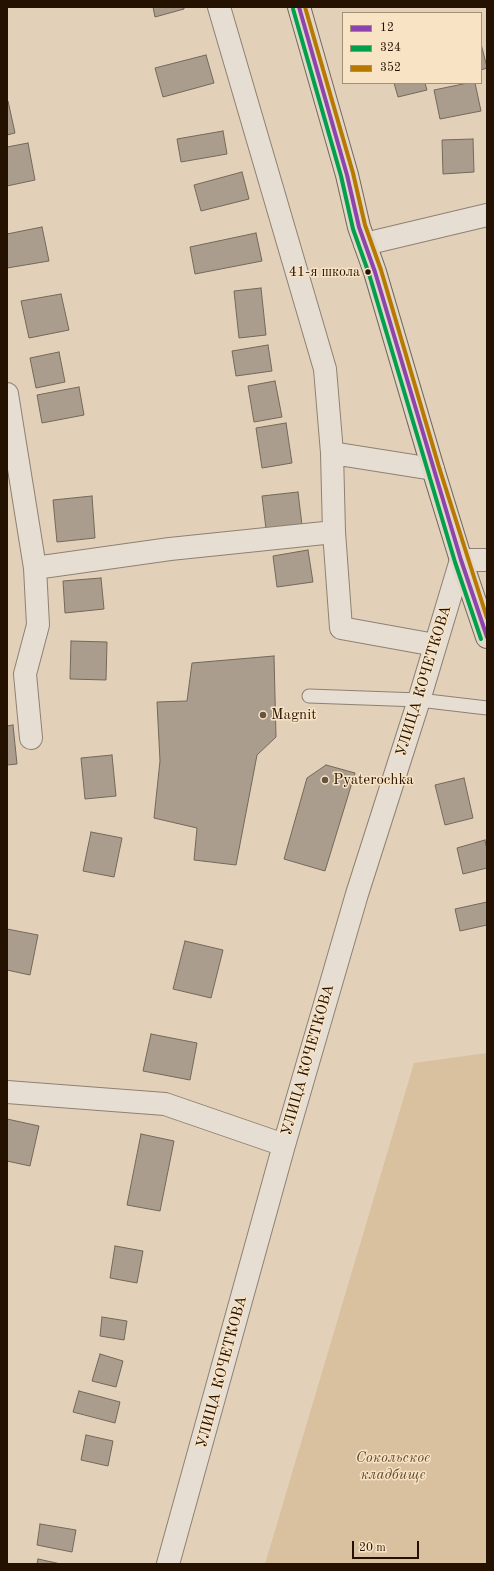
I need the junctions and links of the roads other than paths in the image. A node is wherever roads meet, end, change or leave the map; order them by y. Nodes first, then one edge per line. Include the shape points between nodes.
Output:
1 (219, 7) edge
2 (298, 7) edge
3 (487, 215) edge
4 (365, 244) junction
5 (7, 394) edge
6 (332, 453) junction
7 (433, 469) junction
8 (334, 532) junction
9 (461, 560) junction
10 (487, 560) edge
11 (35, 568) junction
12 (487, 637) edge
13 (435, 645) junction
14 (309, 696) dead end
15 (418, 700) junction
16 (487, 708) edge
17 (31, 738) dead end
18 (7, 1092) edge
19 (284, 1145) junction
20 (168, 1564) edge

1 - 6 street via 325,369
2 - 4 main road
3 - 4 street
4 - 7 main road
5 - 11 street
6 - 7 street
6 - 8 street
7 - 9 main road
8 - 11 street via 170,549
8 - 13 street via 340,628
9 - 10 street
9 - 12 main road
9 - 13 street, УЛИЦА КОЧЕТКОВА
11 - 17 street via 38,625 25,674
13 - 15 street, УЛИЦА КОЧЕТКОВА
14 - 15 lane
15 - 16 lane
15 - 19 street, УЛИЦА КОЧЕТКОВА via 357,894
18 - 19 street via 165,1104
19 - 20 street, УЛИЦА КОЧЕТКОВА

